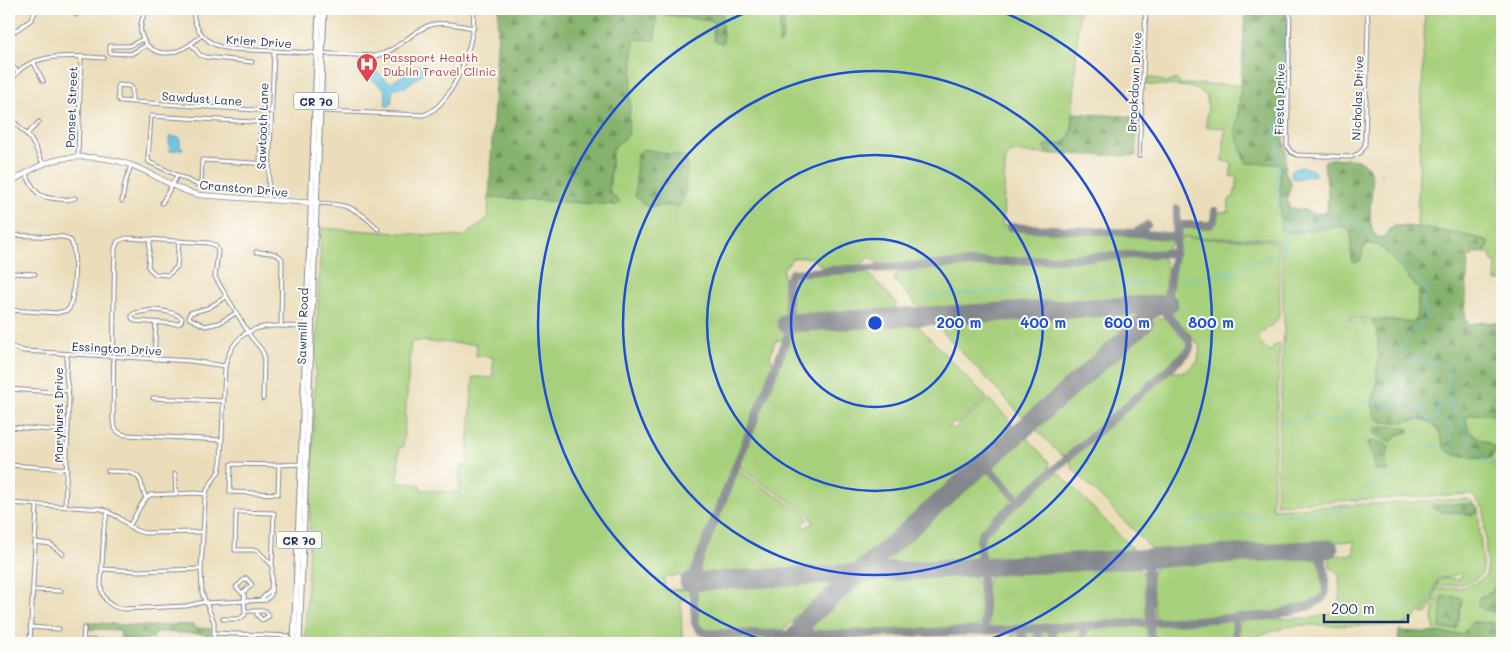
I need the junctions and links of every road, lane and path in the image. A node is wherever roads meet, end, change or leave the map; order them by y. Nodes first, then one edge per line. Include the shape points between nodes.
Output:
1 (37, 9) edge
2 (76, 9) edge
3 (149, 9) edge
4 (194, 9) edge
5 (319, 9) edge
6 (324, 9) edge
7 (473, 9) edge
8 (1146, 9) edge
9 (1290, 9) edge
10 (1367, 9) edge
11 (76, 15) dead end
12 (474, 28) junction
13 (9, 35) edge
14 (202, 35) junction
15 (143, 39) junction
16 (191, 44) junction
17 (147, 45) junction
18 (274, 52) junction
19 (320, 54) junction
20 (81, 57) junction
21 (104, 58) dead end
22 (252, 62) dead end
23 (9, 63) edge
24 (34, 63) junction
25 (18, 72) junction
26 (44, 81) dead end
27 (132, 102) junction
28 (272, 111) junction
29 (320, 111) junction
30 (39, 122) dead end
31 (261, 122) junction
32 (271, 122) junction
33 (27, 134) junction
34 (1139, 156) dead end
35 (1326, 156) joint
36 (78, 157) junction
37 (43, 164) junction
38 (260, 164) junction
39 (269, 164) junction
40 (131, 165) junction
41 (26, 174) junction
42 (177, 176) junction
43 (9, 183) edge
44 (172, 185) junction
45 (75, 198) dead end
46 (268, 200) junction
47 (122, 201) dead end
48 (162, 203) dead end
49 (314, 203) junction
50 (378, 228) dead end
51 (9, 235) edge
52 (150, 240) junction
53 (179, 241) junction
54 (256, 252) dead end
55 (9, 273) edge
56 (34, 274) dead end
57 (226, 297) junction
58 (9, 310) edge
59 (236, 313) junction
60 (156, 322) junction
61 (281, 325) junction
62 (310, 327) junction
63 (248, 332) junction
64 (9, 346) edge
65 (67, 354) junction
66 (115, 356) junction
67 (154, 359) junction
68 (225, 366) junction
69 (9, 389) edge
70 (68, 390) junction
71 (153, 398) dead end
72 (263, 399) dead end
73 (223, 401) junction
74 (9, 427) edge
75 (68, 431) junction
76 (222, 440) junction
77 (304, 464) junction
78 (9, 465) edge
79 (279, 466) junction
80 (67, 469) junction
81 (108, 471) dead end
82 (175, 474) dead end
83 (176, 494) junction
84 (206, 494) junction
85 (146, 498) junction
86 (9, 503) edge
87 (37, 505) junction
88 (65, 507) junction
89 (108, 511) junction
90 (129, 526) junction
91 (203, 532) junction
92 (35, 542) junction
93 (63, 554) dead end
94 (272, 566) junction
95 (201, 569) junction
96 (102, 570) junction
97 (32, 590) junction
98 (61, 591) dead end
99 (244, 592) junction
100 (245, 601) junction
101 (205, 602) junction
102 (245, 611) junction
103 (257, 611) dead end
104 (223, 618) dead end
105 (30, 628) junction
106 (84, 628) dead end
107 (58, 629) dead end
108 (214, 633) junction
109 (289, 636) dead end
110 (83, 642) edge
111 (121, 642) edge
112 (30, 643) edge
113 (164, 643) edge
114 (214, 643) edge
115 (294, 643) edge
116 (299, 643) edge

1 - 13 street via 31,20
2 - 11 street
3 - 15 street via 141,21
4 - 14 street via 195,22
5 - 19 main road, Sawmill Road / CR 70
6 - 19 main road, Sawmill Road / CR 70
7 - 12 street
8 - 34 street, Brookdown Drive
9 - 35 street, Fiesta Drive via 1287,146 1297,155
10 - 35 street, Nicholas Drive via 1364,146 1361,153 1354,156
12 - 19 street, Krier Drive via 433,25 379,55
12 - 29 street via 453,87 429,113
14 - 16 street
14 - 18 street, Krier Drive via 212,44 224,48
15 - 17 street
15 - 17 street via 129,46 110,46 110,53 131,54
16 - 17 street via 185,49 167,53
16 - 22 street via 206,57
18 - 19 street, Krier Drive
18 - 28 street, Sawtooth Lane
19 - 29 main road, Sawmill Road / CR 70
19 - 49 main road, Sawmill Road / CR 70
20 - 21 street
20 - 24 street via 55,56
20 - 36 street, Ponset Street
23 - 25 street
24 - 25 street
24 - 26 street
25 - 33 street via 11,83 9,107 12,118
27 - 27 street via 119,100 118,86 132,88
27 - 28 street, Sawdust Lane
28 - 32 street, Sawtooth Lane
29 - 49 main road, Sawmill Road / CR 70
30 - 33 street
31 - 32 street
31 - 38 street
31 - 42 street via 151,116 149,161
32 - 39 street, Sawtooth Lane
33 - 37 street
36 - 37 street, Cranston Drive
36 - 40 street, Cranston Drive
37 - 41 street, Cranston Drive
38 - 39 street
38 - 42 street via 202,160 198,185
39 - 46 street, Sawtooth Lane
40 - 44 street, Cranston Drive
40 - 47 street
41 - 43 street, Cranston Drive
41 - 45 street via 39,196
42 - 44 street
44 - 46 street, Cranston Drive via 203,196
44 - 48 street
46 - 49 street, Cranston Drive
49 - 50 street via 341,204 352,208
49 - 62 main road, Sawmill Road / CR 70
51 - 58 street via 64,237 71,241 74,250 72,301 68,310
52 - 53 street
52 - 53 street via 148,267 155,274 168,275 177,267
52 - 66 street via 125,238 118,241 115,248
53 - 57 street via 215,245 218,251 214,276
54 - 61 street via 274,253 282,259
55 - 56 street
57 - 59 street
57 - 59 street via 188,316 205,326 219,323
59 - 63 street
60 - 60 street via 179,324 182,320 179,316 153,310 132,316 136,321
60 - 67 street
61 - 62 street
61 - 63 street via 265,325
62 - 77 main road, Sawmill Road / CR 70
63 - 68 street via 232,346
63 - 72 street via 264,356
64 - 65 street, Essington Drive via 24,351
65 - 66 street, Essington Drive
65 - 70 street, Maryhurst Drive
66 - 67 street, Essington Drive
66 - 76 street via 113,421 117,432
67 - 68 street, Essington Drive
68 - 73 street
69 - 70 street
70 - 75 street, Maryhurst Drive
71 - 73 street
73 - 76 street
74 - 75 street
75 - 80 street, Maryhurst Drive
76 - 84 street via 219,471
77 - 79 street
77 - 115 main road, Sawmill Road / CR 70
77 - 116 main road, Sawmill Road / CR 70
78 - 80 street
79 - 79 street via 278,494 230,492 231,464
80 - 88 street, Maryhurst Drive
81 - 85 street via 136,475
82 - 83 street
83 - 84 street
83 - 85 street
84 - 91 street
85 - 90 street
86 - 87 street
87 - 88 street
87 - 92 street
88 - 89 street
89 - 90 street
89 - 96 street via 104,524
90 - 91 street via 144,533
91 - 95 street
92 - 93 street via 52,545
92 - 97 street
94 - 94 street via 257,550 235,550 236,512 274,513
94 - 100 street via 270,597 261,601
95 - 96 street
95 - 101 street
96 - 101 street via 102,590 108,602 115,607 186,606
97 - 98 street
97 - 105 street
99 - 99 street via 236,587 246,578 252,585
99 - 100 street
100 - 101 street
100 - 102 street
101 - 108 street via 213,619
102 - 103 street
102 - 104 street via 239,619
105 - 107 street
105 - 112 street
106 - 110 street
108 - 109 street
108 - 114 street
110 - 111 street
111 - 113 street

